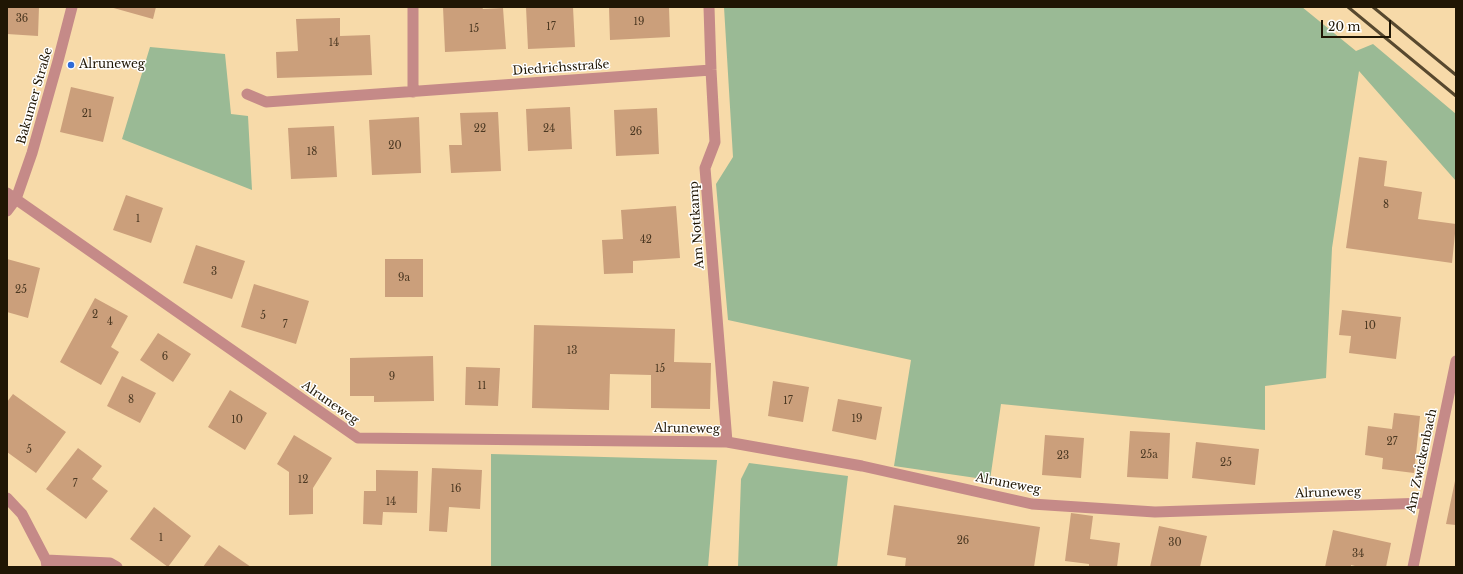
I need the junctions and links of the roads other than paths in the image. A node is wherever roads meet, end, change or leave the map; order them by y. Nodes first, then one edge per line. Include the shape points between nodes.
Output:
1 (72, 7) edge
2 (412, 7) edge
3 (709, 7) edge
4 (710, 70) junction
5 (413, 92) junction
6 (247, 94) dead end
7 (12, 196) edge
8 (7, 211) edge
9 (1456, 361) edge
10 (727, 442) junction
11 (7, 498) edge
12 (1426, 503) junction
13 (47, 563) edge
14 (117, 567) edge
15 (1413, 567) edge

1 - 7 street, Bakumer Straße via 32,153
2 - 5 street
3 - 4 street, Am Nottkamp
4 - 5 street, Diedrichsstraße
4 - 10 street, Am Nottkamp via 715,142 705,168
5 - 6 street, Diedrichsstraße via 266,102
7 - 8 street, Bakumer Straße
7 - 10 street, Alruneweg via 358,438
9 - 12 street, Am Zwickenbach
10 - 12 street, Alruneweg via 862,466 1032,504 1155,512
11 - 13 street via 22,514
12 - 15 street, Am Zwickenbach
13 - 14 street via 110,563

